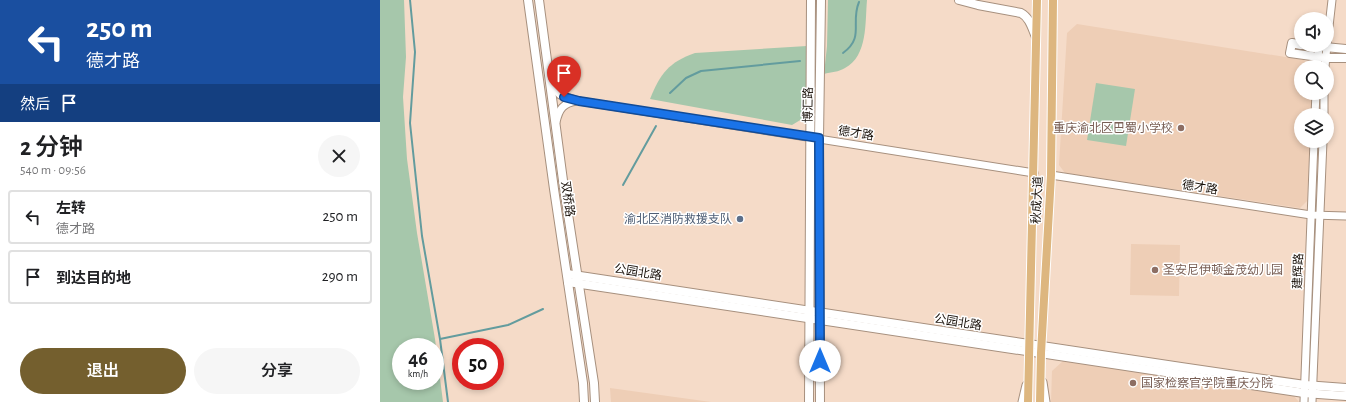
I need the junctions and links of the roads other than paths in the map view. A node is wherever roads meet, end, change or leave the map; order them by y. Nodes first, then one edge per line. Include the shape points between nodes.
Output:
1 (528, 0) edge
2 (539, 0) edge
3 (810, 0) edge
4 (821, 0) edge
5 (959, 0) edge
6 (1037, 0) edge
7 (1054, 0) edge
8 (1332, 0) edge
9 (1330, 12) edge
10 (1036, 37) junction
11 (1294, 43) edge
12 (1334, 47) edge
13 (1346, 49) edge
14 (1346, 58) edge
15 (1319, 60) edge
16 (1331, 60) edge
17 (551, 85) junction
18 (579, 101) junction
19 (556, 122) junction
20 (815, 138) junction
21 (1314, 148) edge
22 (1323, 148) edge
23 (1034, 173) junction
24 (1051, 176) junction
25 (1312, 215) junction
26 (1320, 216) junction
27 (1346, 216) edge
28 (567, 274) junction
29 (577, 275) junction
30 (568, 282) junction
31 (579, 284) junction
32 (628, 287) junction
33 (809, 315) junction
34 (820, 316) junction
35 (1029, 348) junction
36 (1042, 350) junction
37 (1041, 365) junction
38 (1029, 373) junction
39 (1346, 388) edge
40 (1304, 389) junction
41 (1313, 394) edge
42 (1333, 395) junction
43 (1346, 396) edge
44 (584, 402) edge
45 (595, 402) edge
46 (809, 402) edge
47 (820, 402) edge
48 (1022, 402) edge
49 (1028, 402) edge
50 (1040, 402) edge
51 (1046, 402) edge
52 (1304, 402) edge
53 (1320, 402) edge

1 - 28 main road, 双桥路
2 - 17 main road, 双桥路
3 - 20 main road, 博汇路
4 - 20 main road, 博汇路
5 - 10 main road via 1021,13 1029,20
6 - 10 main road, 秋成大道
7 - 24 main road, 秋成大道
8 - 9 street
10 - 23 main road, 秋成大道
11 - 15 main road via 1292,43 1290,53
12 - 13 main road
14 - 16 main road
17 - 18 street, 德才路 via 560,95
17 - 19 main road, 双桥路
18 - 19 street, 德才路 via 562,106
18 - 20 street, 德才路
19 - 29 main road, 双桥路
20 - 23 street, 德才路
20 - 33 main road, 博汇路
20 - 34 main road, 博汇路
21 - 25 street, 建辉路
22 - 26 street, 建辉路
23 - 35 main road, 秋成大道
24 - 25 street, 德才路
24 - 36 main road, 秋成大道
25 - 26 street, 德才路
25 - 40 street, 建辉路
26 - 27 street, 德才路
26 - 41 street, 建辉路
28 - 29 main road, 公园北路
28 - 30 main road, 双桥路
29 - 31 main road, 双桥路
29 - 32 main road, 公园北路
30 - 31 main road, 公园北路
30 - 44 main road, 双桥路
31 - 32 main road, 公园北路
31 - 45 main road, 双桥路
32 - 33 main road, 公园北路
33 - 34 main road, 公园北路
33 - 46 main road, 博汇路
34 - 35 main road, 公园北路
34 - 47 main road, 博汇路
35 - 36 main road, 公园北路
35 - 38 main road, 秋成大道
36 - 37 main road, 秋成大道
36 - 40 main road, 公园北路
37 - 50 main road, 秋成大道
37 - 51 street
38 - 48 street
38 - 49 main road, 秋成大道
39 - 41 main road, 公园北路
40 - 41 main road, 公园北路
40 - 52 street, 建辉路
41 - 42 main road, 公园北路
42 - 43 main road, 公园北路
42 - 53 main road

